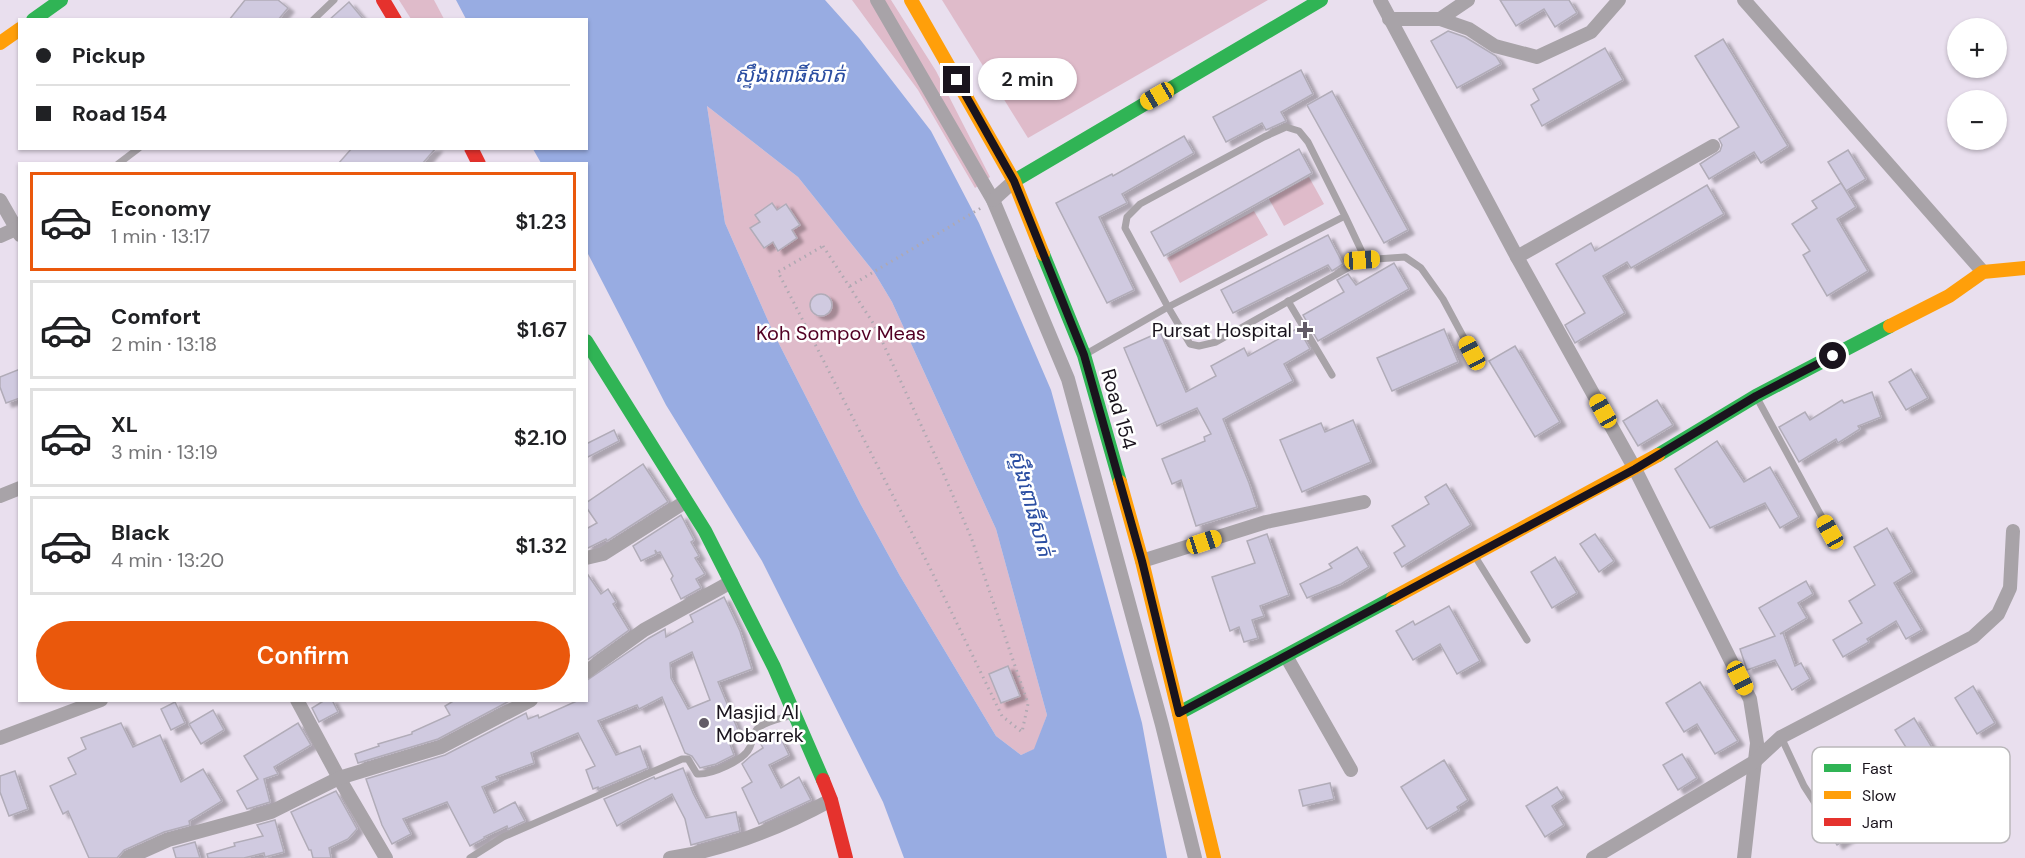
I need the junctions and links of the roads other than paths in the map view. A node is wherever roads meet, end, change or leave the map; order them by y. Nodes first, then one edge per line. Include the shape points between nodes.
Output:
1 (60, 0) edge
2 (333, 0) edge
3 (383, 0) edge
4 (877, 0) edge
5 (911, 0) edge
6 (1321, 0) edge
7 (1380, 0) edge
8 (1468, 0) edge
9 (1619, 0) edge
10 (1744, 0) edge
11 (36, 18) edge
12 (315, 18) edge
13 (394, 18) edge
14 (1440, 19) junction
15 (1389, 20) junction
16 (18, 30) edge
17 (0, 43) edge
18 (1713, 146) dead end
19 (136, 150) edge
20 (121, 162) edge
21 (1014, 181) junction
22 (0, 200) edge
23 (987, 204) junction
24 (1345, 216) junction
25 (18, 230) edge
26 (0, 236) edge
27 (1516, 257) junction
28 (1362, 260) junction
29 (2025, 268) edge
30 (1983, 272) junction
31 (1288, 301) junction
32 (1168, 307) junction
33 (588, 344) edge
34 (1472, 353) dead end
35 (1084, 355) junction
36 (1332, 375) dead end
37 (1756, 396) junction
38 (1635, 469) junction
39 (18, 489) edge
40 (0, 496) edge
41 (685, 502) junction
42 (1364, 502) dead end
43 (2013, 531) dead end
44 (1830, 532) dead end
45 (1474, 555) junction
46 (588, 558) edge
47 (1142, 561) junction
48 (731, 582) junction
49 (1527, 640) dead end
50 (1286, 656) junction
51 (588, 671) edge
52 (96, 702) edge
53 (298, 702) edge
54 (527, 702) edge
55 (1179, 713) junction
56 (795, 714) junction
57 (1781, 737) junction
58 (0, 738) edge
59 (1754, 762) junction
60 (1351, 770) dead end
61 (339, 778) junction
62 (1812, 798) edge
63 (831, 800) junction
64 (128, 858) edge
65 (386, 858) edge
66 (470, 858) edge
67 (670, 858) edge
68 (846, 858) edge
69 (1195, 858) edge
70 (1214, 858) edge
71 (1593, 858) edge
72 (1744, 858) edge

1 - 11 street
2 - 12 lane
3 - 13 street
4 - 23 street
5 - 21 street, Road 154
6 - 21 street
7 - 15 street
8 - 14 street
9 - 14 street via 1591,32 1537,57 1495,46 1469,28
10 - 30 street
14 - 15 street
15 - 27 street
16 - 17 street
18 - 27 street
19 - 20 lane
21 - 23 street
21 - 35 street, Road 154
22 - 25 street
23 - 69 street via 1068,379
24 - 28 lane
24 - 32 lane
24 - 32 lane via 1299,131 1286,127 1264,137 1140,204 1127,217 1125,228
25 - 26 street
27 - 38 street
28 - 31 lane
28 - 34 lane via 1405,257 1421,268
29 - 30 street
30 - 37 street via 1949,296
31 - 32 lane via 1216,342 1199,346 1190,344
31 - 36 lane
32 - 35 lane
33 - 41 street
35 - 47 street, Road 154
37 - 38 street
37 - 44 lane
38 - 45 street
38 - 59 street via 1750,699 1757,743
39 - 40 street
41 - 46 street via 603,554
41 - 48 street
42 - 47 street via 1266,522
43 - 57 street via 2010,588 1998,614 1973,637
45 - 49 lane
45 - 50 street
47 - 55 street, Road 154
48 - 51 street via 644,630
48 - 56 street
50 - 55 street
50 - 60 street
52 - 58 street
53 - 61 street
54 - 61 street via 441,747
55 - 70 street, Road 154
56 - 63 street
56 - 66 lane via 758,728 750,748 731,765 703,775 697,774 687,759 682,759 503,837
57 - 59 street
57 - 62 lane
59 - 71 street
59 - 72 street
61 - 64 street via 271,812 168,840
61 - 65 street
63 - 67 street via 760,834
63 - 68 street

